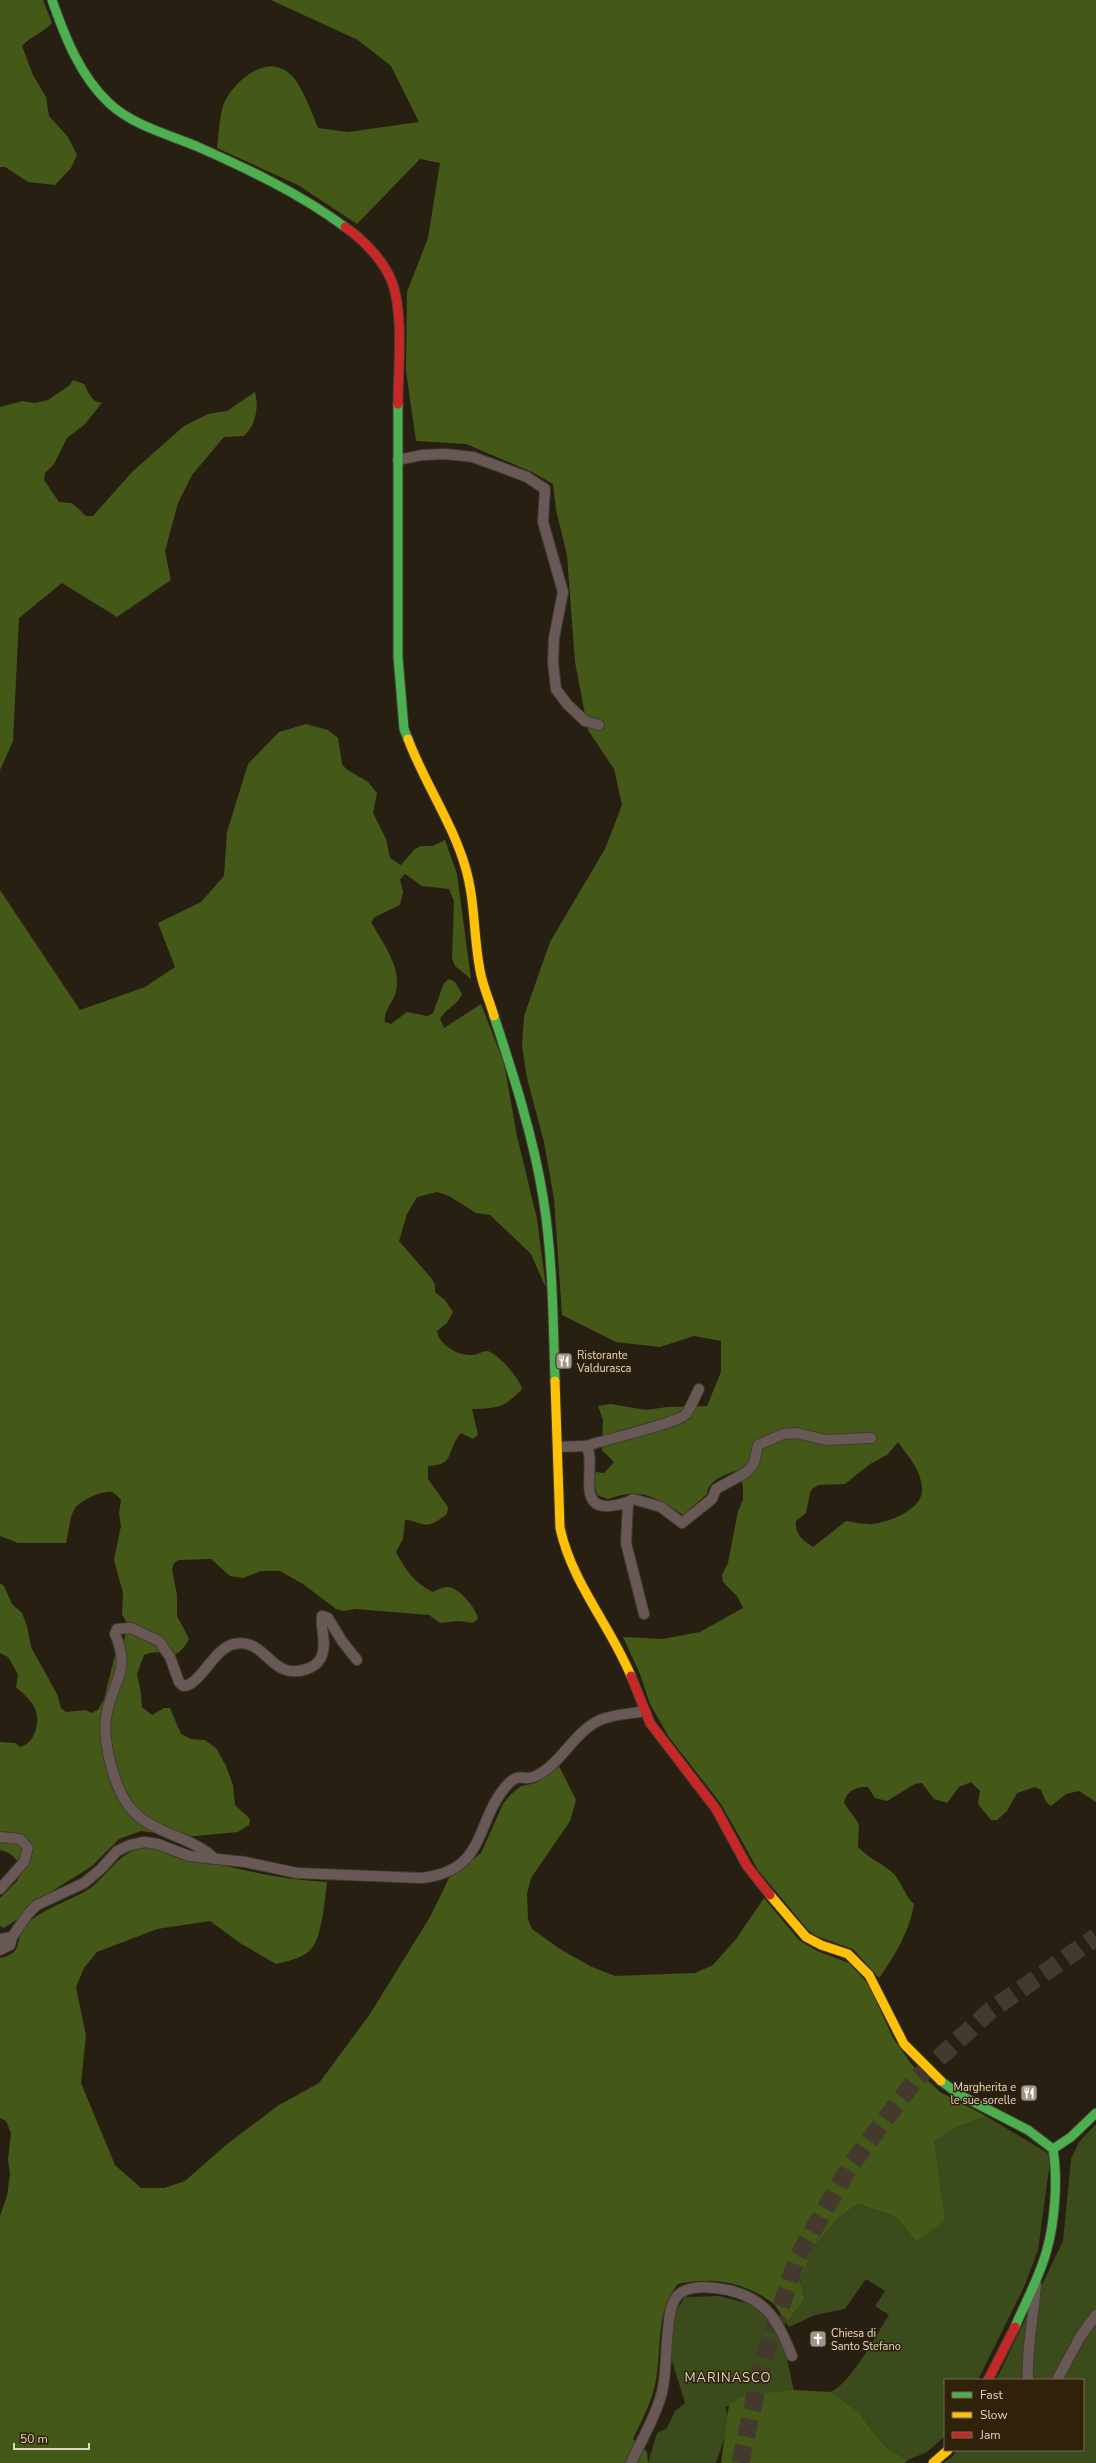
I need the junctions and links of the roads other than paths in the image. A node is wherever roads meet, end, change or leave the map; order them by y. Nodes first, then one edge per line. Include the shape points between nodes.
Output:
1 (52, 0) edge
2 (398, 460) junction
3 (599, 725) dead end
4 (699, 1389) dead end
5 (871, 1438) dead end
6 (586, 1446) junction
7 (558, 1447) junction
8 (628, 1503) junction
9 (644, 1614) dead end
10 (357, 1660) dead end
11 (645, 1712) junction
12 (0, 1837) edge
13 (215, 1859) junction
14 (0, 1889) edge
15 (12, 1937) junction
16 (0, 1939) edge
17 (0, 1950) edge
18 (1096, 2113) edge
19 (1053, 2149) junction
20 (1036, 2282) junction
21 (1096, 2315) edge
22 (792, 2356) dead end
23 (988, 2379) edge
24 (1028, 2379) edge
25 (1058, 2379) edge
26 (947, 2451) edge
27 (631, 2463) edge
28 (933, 2463) edge

1 - 2 main road via 76,58 95,88 110,104 142,123 314,204 350,229 379,258 390,276 397,299
2 - 3 street via 428,455 473,457 527,477 546,489 542,522 564,592 553,656 556,689 585,721
2 - 7 main road via 398,657 404,729 418,767 448,825 465,866 474,909 481,975 517,1086 543,1196 551,1259
4 - 6 street via 686,1415 674,1422
5 - 8 street via 826,1440 790,1432 762,1443 756,1448 751,1468 716,1488 712,1498 684,1522 654,1504 633,1499
6 - 7 street
6 - 8 street via 592,1465 587,1480 594,1501 604,1506
7 - 11 main road via 560,1528 564,1547 592,1606 619,1647
8 - 9 street via 626,1543
10 - 13 street via 342,1642 328,1618 322,1616 322,1656 309,1669 282,1671 250,1644 233,1644 218,1654 193,1683 184,1686 179,1682 170,1657 159,1642 131,1628 117,1629 115,1634 122,1649 122,1667 107,1712 106,1743 118,1784 132,1810 150,1826 205,1849
11 - 13 street via 599,1721 542,1772 531,1779 515,1778 504,1788 480,1839 466,1859 458,1866 435,1876 421,1878 297,1873 245,1862
11 - 19 main road via 662,1740 716,1809 747,1866 761,1884 806,1937 848,1954 869,1975 877,1986 895,2028 914,2056 946,2086 1028,2130
12 - 14 street via 20,1839 28,1848 24,1862
13 - 15 street via 189,1856 158,1844 144,1842 130,1845 117,1852 84,1883 37,1906
15 - 16 street
15 - 17 street via 10,1945
18 - 19 main road via 1071,2137
19 - 20 main road via 1056,2168 1051,2226 1046,2253
20 - 23 main road
20 - 24 street via 1027,2365
21 - 25 street via 1080,2337
22 - 27 street via 775,2317 766,2308 737,2292 698,2288 683,2291 676,2297 671,2309 664,2386 659,2403
26 - 28 main road

